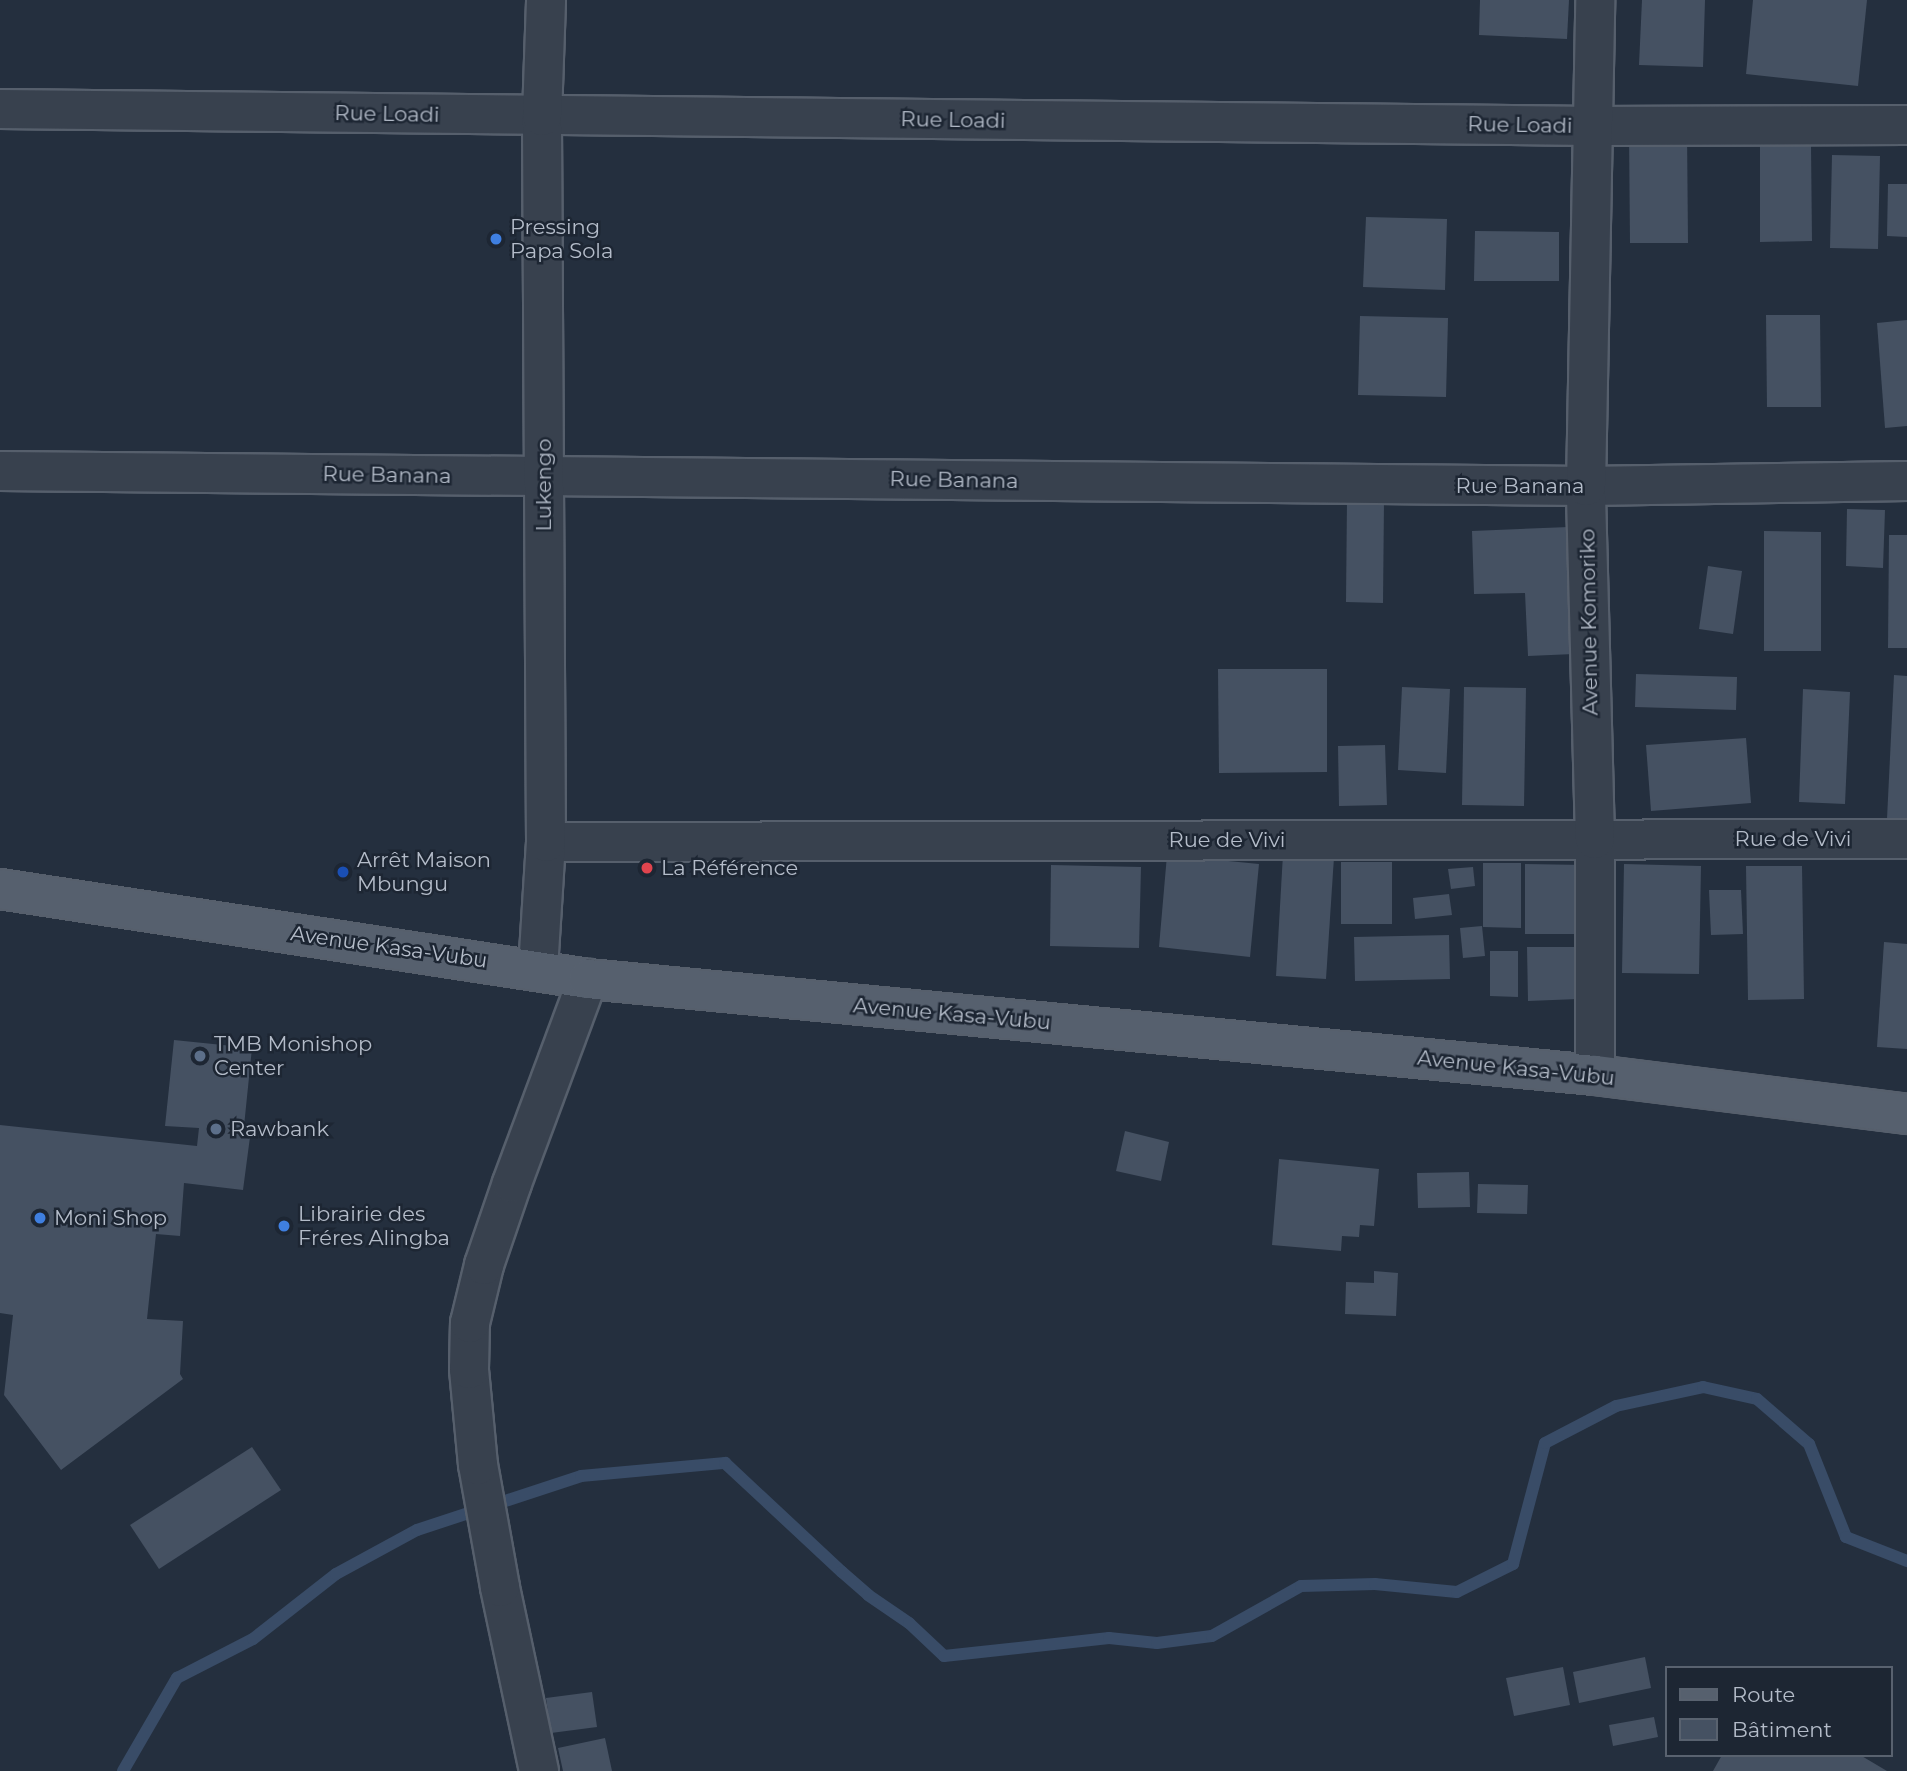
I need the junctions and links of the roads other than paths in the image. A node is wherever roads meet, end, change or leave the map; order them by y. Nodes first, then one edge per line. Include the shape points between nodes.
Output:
1 (546, 0) edge
2 (1595, 0) edge
3 (0, 109) edge
4 (542, 116) junction
5 (1907, 125) edge
6 (1592, 126) junction
7 (0, 471) edge
8 (544, 477) junction
9 (1907, 481) edge
10 (1586, 486) junction
11 (1595, 839) junction
12 (1907, 839) edge
13 (546, 842) junction
14 (0, 889) edge
15 (538, 969) junction
16 (588, 979) junction
17 (1595, 1075) junction
18 (1907, 1114) edge
19 (539, 1771) edge

1 - 4 street, Lukengo
2 - 6 street, Avenue Komoriko
3 - 4 street, Rue Loadi
4 - 6 street, Rue Loadi
4 - 8 street, Lukengo
5 - 6 street, Rue Loadi
6 - 10 street, Avenue Komoriko
7 - 8 street, Rue Banana
8 - 10 street, Rue Banana
8 - 13 street, Lukengo
9 - 10 street, Rue Banana
10 - 11 street, Avenue Komoriko
11 - 12 street, Rue de Vivi
11 - 13 street, Rue de Vivi
11 - 17 street, Avenue Komoriko
13 - 15 street, Lukengo
14 - 15 main road, Avenue Kasa-Vubu
15 - 16 main road, Avenue Kasa-Vubu
16 - 17 main road, Avenue Kasa-Vubu
16 - 19 street via 508,1195 470,1323 469,1369 478,1465
17 - 18 main road, Avenue Kasa-Vubu

